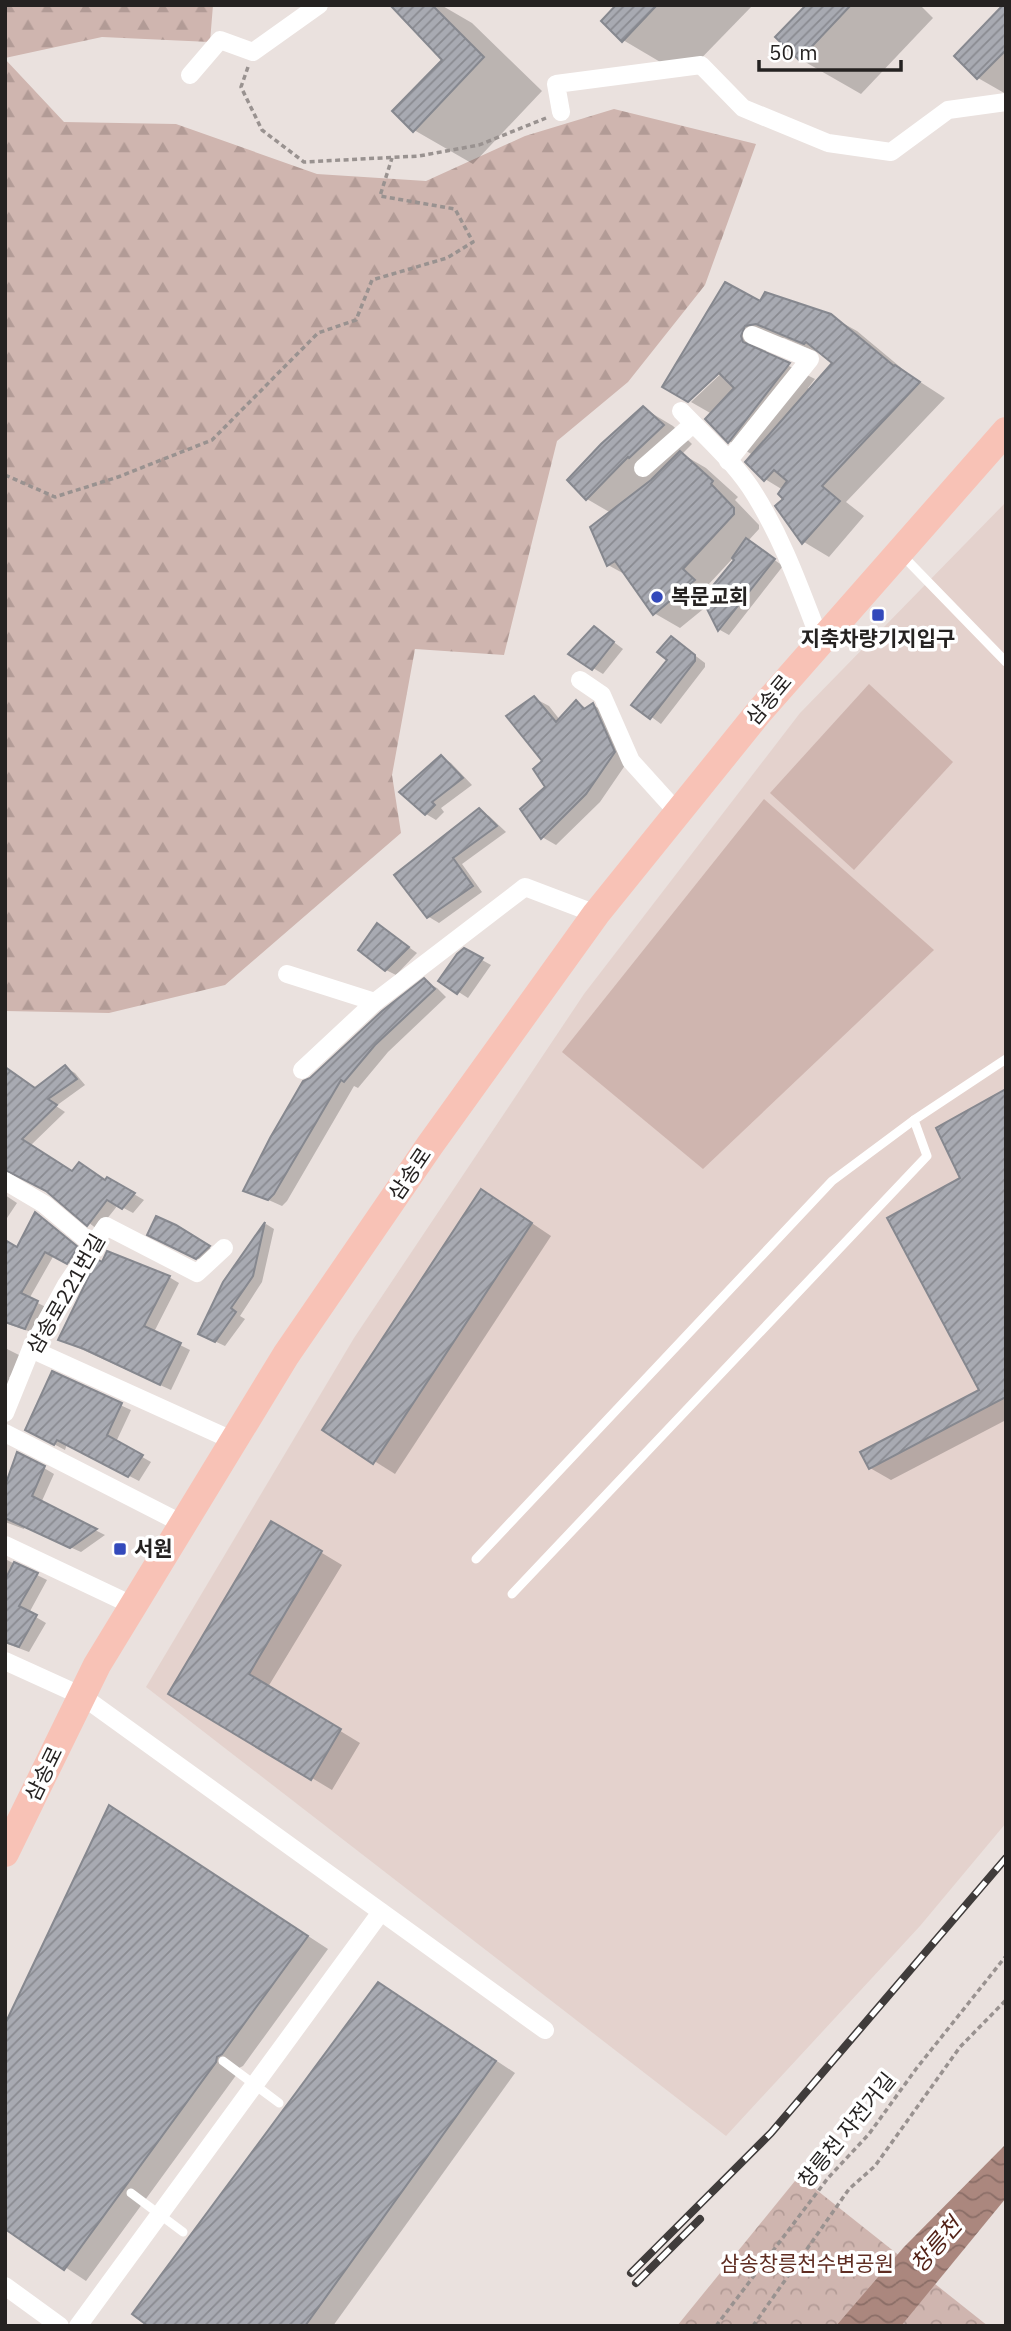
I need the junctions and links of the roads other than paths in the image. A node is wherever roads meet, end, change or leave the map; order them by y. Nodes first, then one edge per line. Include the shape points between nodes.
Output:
1 (319, 5) edge
2 (190, 75) dead end
3 (1006, 102) edge
4 (561, 112) road end
5 (752, 335) dead end
6 (1006, 431) edge
7 (727, 461) junction
8 (643, 468) dead end
9 (900, 553) junction
10 (820, 640) junction
11 (1006, 662) edge
12 (580, 680) dead end
13 (678, 813) junction
14 (596, 914) junction
15 (287, 974) dead end
16 (375, 1002) junction
17 (1006, 1059) edge
18 (302, 1070) dead end
19 (914, 1120) junction
20 (5, 1181) edge
21 (93, 1245) junction
22 (224, 1248) dead end
23 (31, 1349) junction
24 (5, 1413) edge
25 (5, 1433) edge
26 (234, 1441) junction
27 (183, 1524) junction
28 (5, 1545) edge
29 (476, 1559) dead end
30 (512, 1594) dead end
31 (134, 1606) junction
32 (5, 1661) edge
33 (82, 1696) junction
34 (5, 1853) edge
35 (381, 1912) junction
36 (545, 2030) dead end
37 (223, 2061) dead end
38 (254, 2085) junction
39 (279, 2103) dead end
40 (131, 2193) dead end
41 (159, 2215) junction
42 (183, 2232) dead end
43 (5, 2286) edge
44 (60, 2326) edge
45 (78, 2326) edge

1 - 2 street via 253,52 220,40
3 - 4 street via 948,110 891,152 828,143 743,108 701,65 556,85
5 - 7 street via 810,359
6 - 9 main road, 삼송로
7 - 8 street via 687,417
7 - 10 street via 750,487 791,564
9 - 10 main road, 삼송로
9 - 11 lane
10 - 13 main road, 삼송로
12 - 13 street via 602,695 631,761
13 - 14 main road, 삼송로
14 - 16 street via 525,887
14 - 26 main road, 삼송로 via 430,1145 286,1355
15 - 16 street
16 - 18 street
17 - 19 lane
19 - 29 lane via 832,1181
19 - 30 lane via 927,1156
20 - 21 street via 44,1204
21 - 22 street, 삼송로221번길 via 106,1226 197,1273
21 - 23 street, 삼송로221번길
23 - 24 street, 삼송로221번길
23 - 26 street
25 - 27 street
26 - 27 main road, 삼송로
27 - 31 main road, 삼송로
28 - 31 street
31 - 33 main road, 삼송로
32 - 33 street
33 - 34 main road, 삼송로
33 - 35 street
35 - 36 street
35 - 38 street
37 - 38 lane
38 - 39 lane
38 - 41 street
40 - 41 lane
41 - 42 lane
41 - 45 street
43 - 44 street

